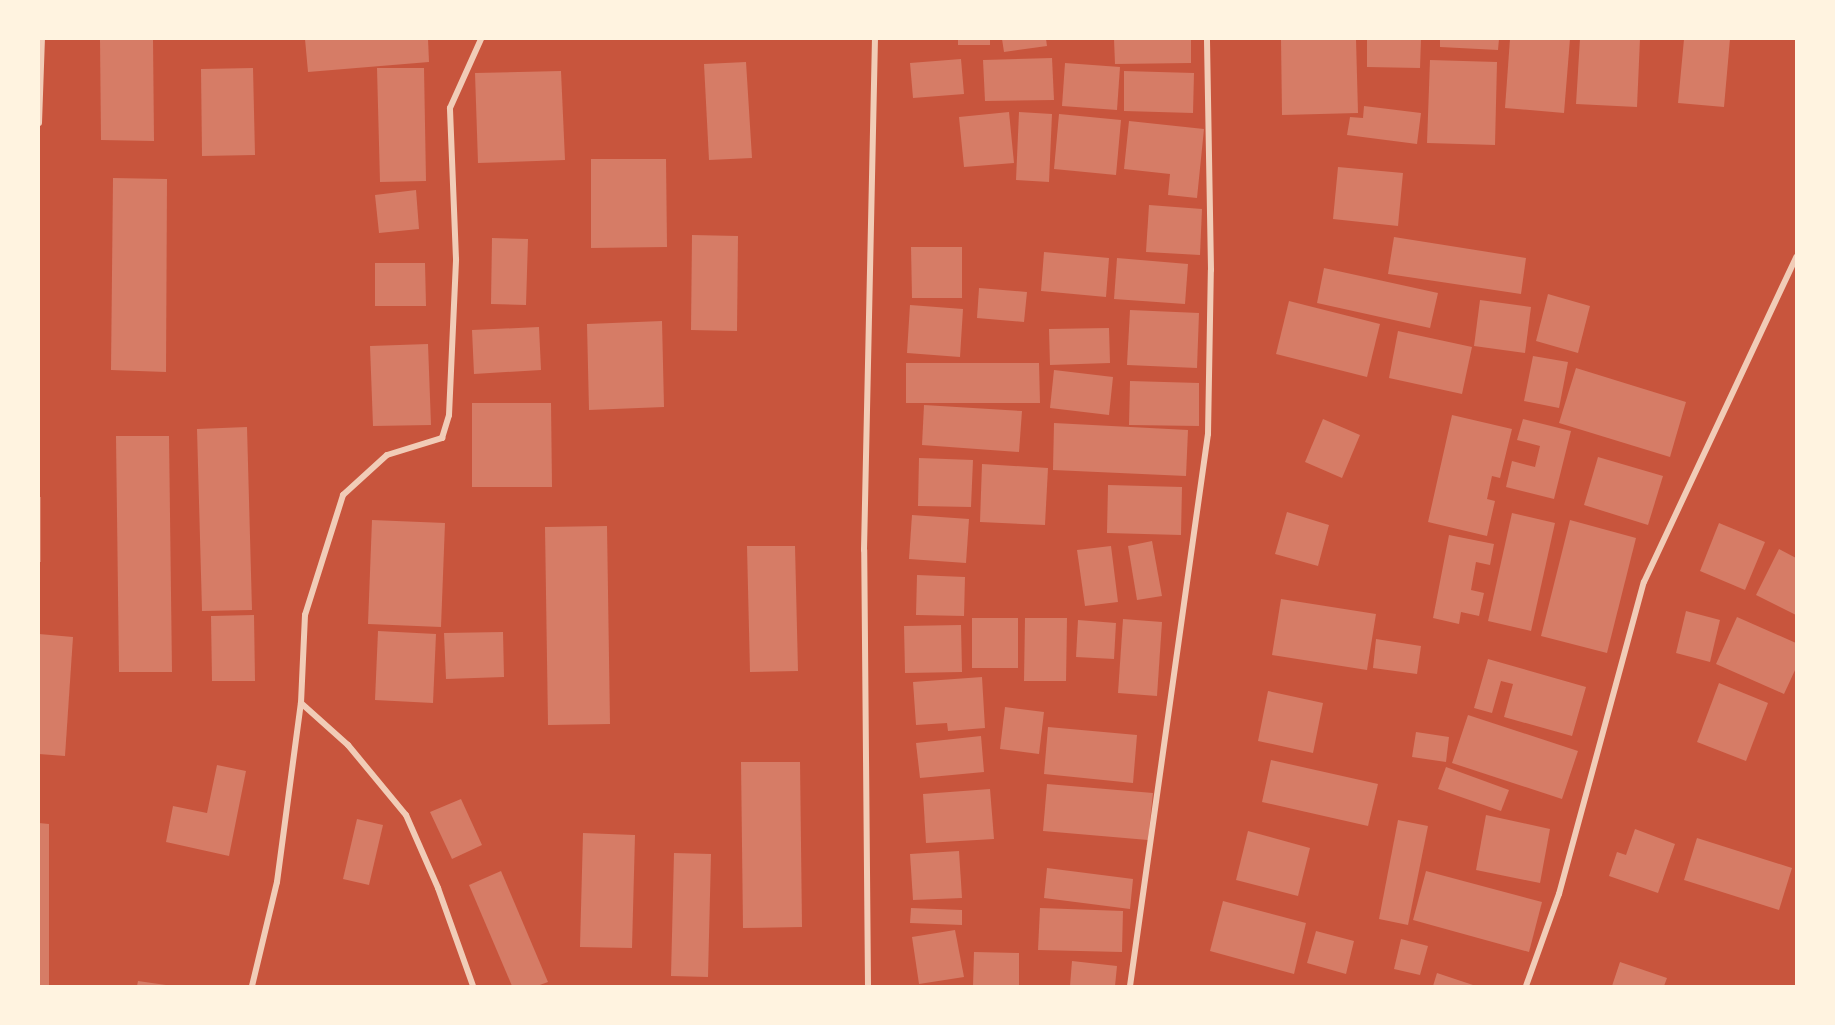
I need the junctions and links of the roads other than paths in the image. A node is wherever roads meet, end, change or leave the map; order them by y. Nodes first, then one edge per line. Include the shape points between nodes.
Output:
1 (42, 39) edge
2 (481, 39) edge
3 (875, 39) edge
4 (1207, 39) edge
5 (39, 123) edge
6 (1796, 257) edge
7 (301, 703) junction
8 (252, 986) edge
9 (473, 986) edge
10 (868, 986) edge
11 (1130, 986) edge
12 (1526, 986) edge

1 - 5 street
2 - 7 street via 450,108 456,259 449,415 442,438 387,455 343,495 305,615
3 - 10 street via 864,550
4 - 11 street via 1211,270 1208,434
6 - 12 street via 1644,582 1559,894
7 - 8 street via 277,882
7 - 9 street via 348,745 406,815 438,888

